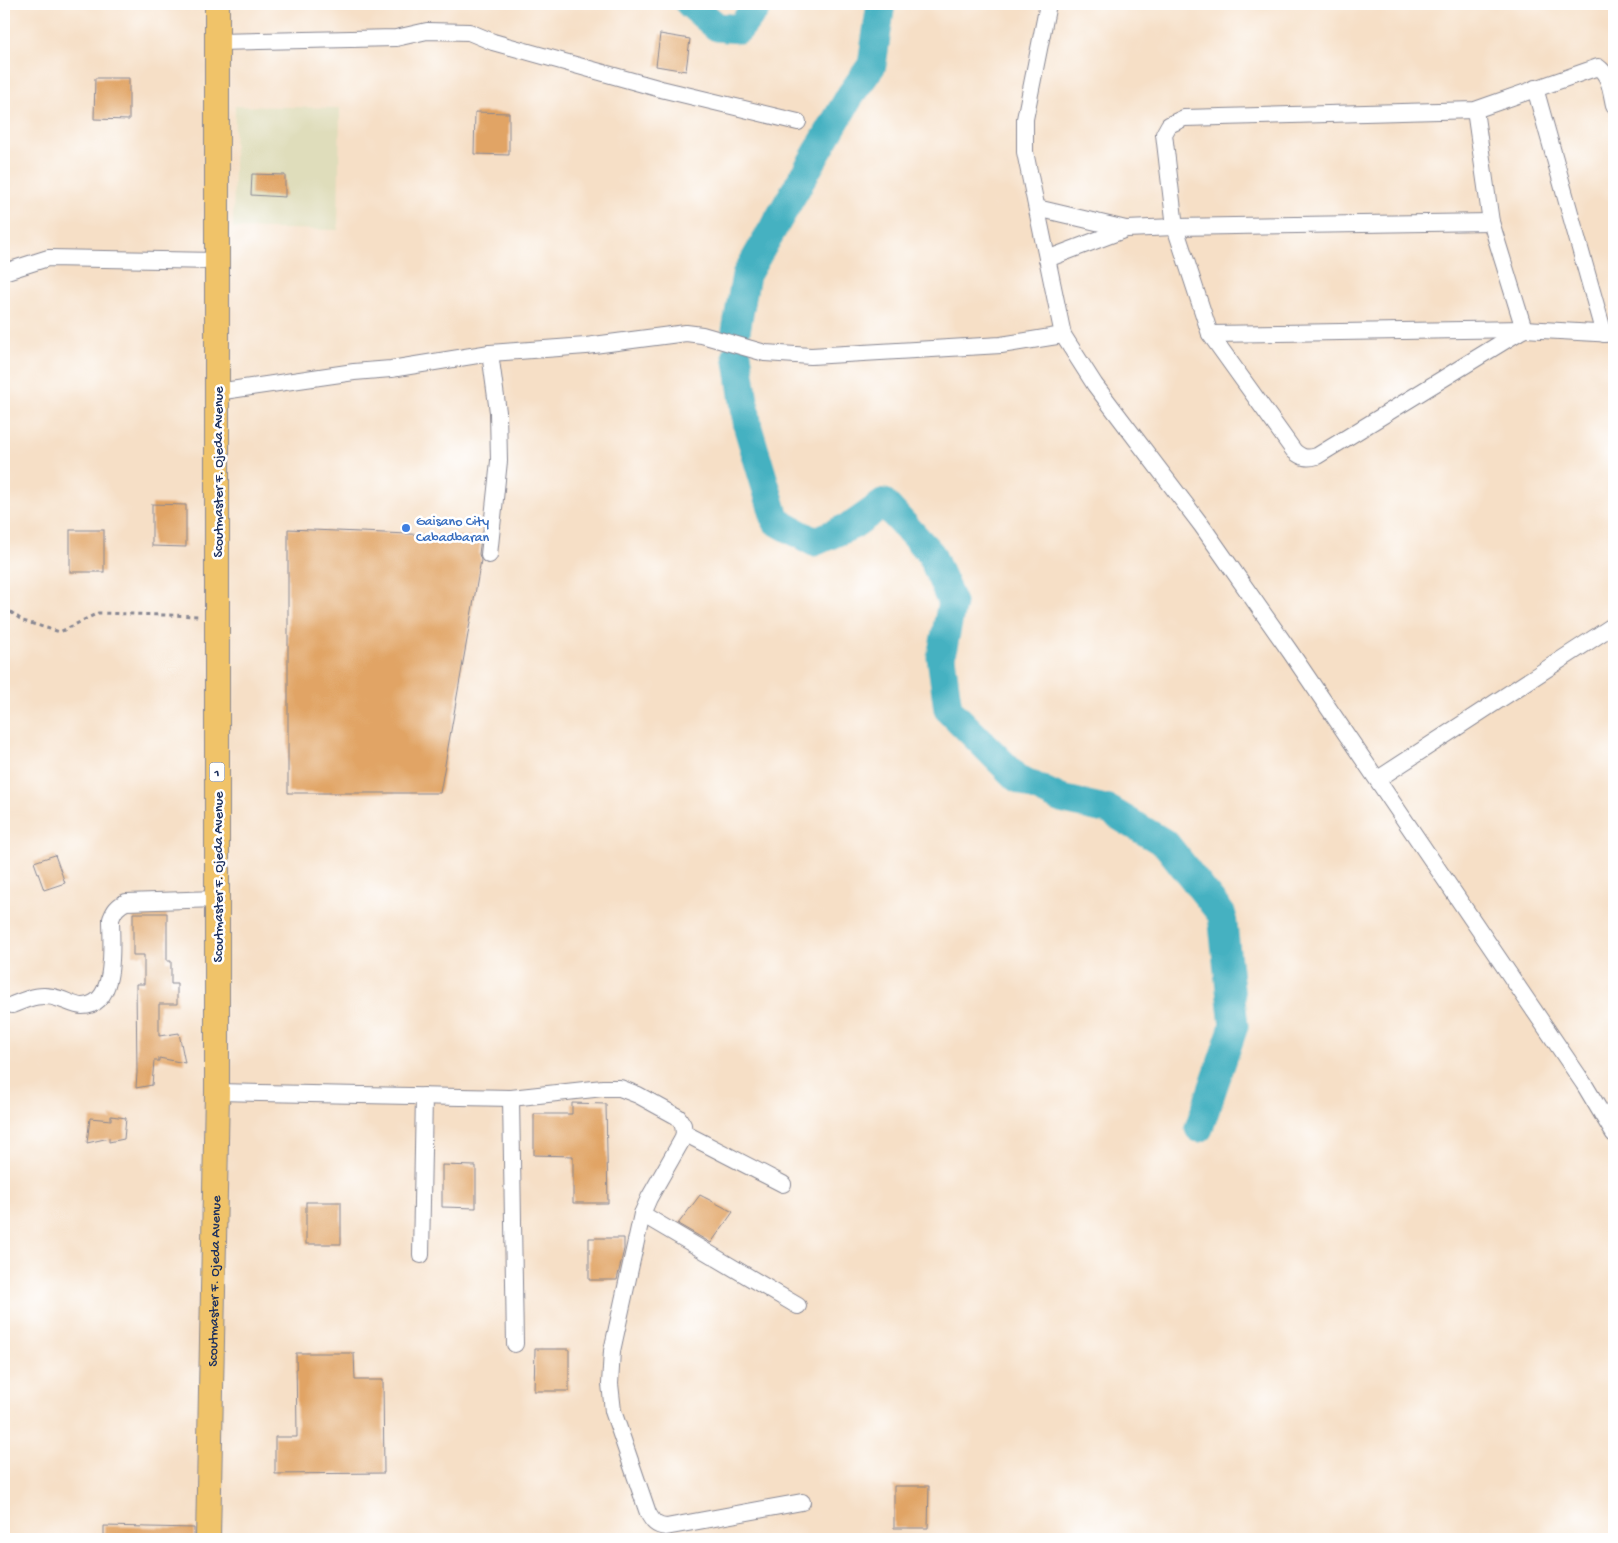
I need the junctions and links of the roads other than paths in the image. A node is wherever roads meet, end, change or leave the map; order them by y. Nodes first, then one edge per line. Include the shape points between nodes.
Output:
1 (217, 4) edge
2 (1048, 4) edge
3 (217, 42) junction
4 (1535, 88) junction
5 (1614, 104) edge
6 (1475, 110) junction
7 (798, 122) dead end
8 (1037, 208) junction
9 (1491, 222) junction
10 (1176, 227) junction
11 (1126, 229) junction
12 (1047, 259) junction
13 (217, 261) junction
14 (4, 272) edge
15 (1524, 329) junction
16 (1210, 334) junction
17 (1609, 334) edge
18 (1063, 335) junction
19 (490, 352) junction
20 (217, 392) junction
21 (489, 556) dead end
22 (1614, 625) edge
23 (1378, 779) junction
24 (217, 899) junction
25 (12, 1005) dead end
26 (217, 1092) junction
27 (424, 1096) junction
28 (510, 1098) junction
29 (684, 1133) junction
30 (1614, 1134) edge
31 (783, 1184) dead end
32 (642, 1214) junction
33 (421, 1256) dead end
34 (798, 1306) dead end
35 (515, 1344) dead end
36 (802, 1502) dead end
37 (208, 1539) edge

1 - 3 highway, Scoutmaster F. Ojeda Avenue / 1
2 - 8 street via 1024,128 1025,152
3 - 7 street via 396,38 427,31 469,32 493,42 661,89
3 - 13 highway, Scoutmaster F. Ojeda Avenue / 1
4 - 5 street via 1598,67 1608,81
4 - 6 street
4 - 17 street
6 - 9 street
6 - 10 street via 1184,118 1176,121 1164,134
8 - 11 street
8 - 12 street
9 - 10 street
9 - 15 street
10 - 11 street
10 - 16 street
11 - 12 street
12 - 18 street
13 - 14 street via 48,258
13 - 20 highway, Scoutmaster F. Ojeda Avenue / 1
15 - 16 street
15 - 16 street via 1310,458 1294,451
15 - 17 street
18 - 19 street via 1001,345 811,356 765,353 686,333 586,346
18 - 23 street via 1095,385 1202,526
19 - 20 street
19 - 21 street via 498,412 499,461
20 - 24 highway, Scoutmaster F. Ojeda Avenue / 1
22 - 23 street
23 - 30 street via 1579,1076
24 - 25 street via 126,902 119,905 111,920 110,975 103,995 83,1006 43,995
24 - 26 highway, Scoutmaster F. Ojeda Avenue / 1
26 - 27 street
26 - 37 highway, Scoutmaster F. Ojeda Avenue / 1
27 - 28 street
27 - 33 street
28 - 29 street via 620,1088 671,1112 683,1125
28 - 35 street
29 - 31 street
29 - 32 street
32 - 34 street
32 - 36 street via 612,1351 610,1384 612,1411 648,1513 653,1522 666,1527

